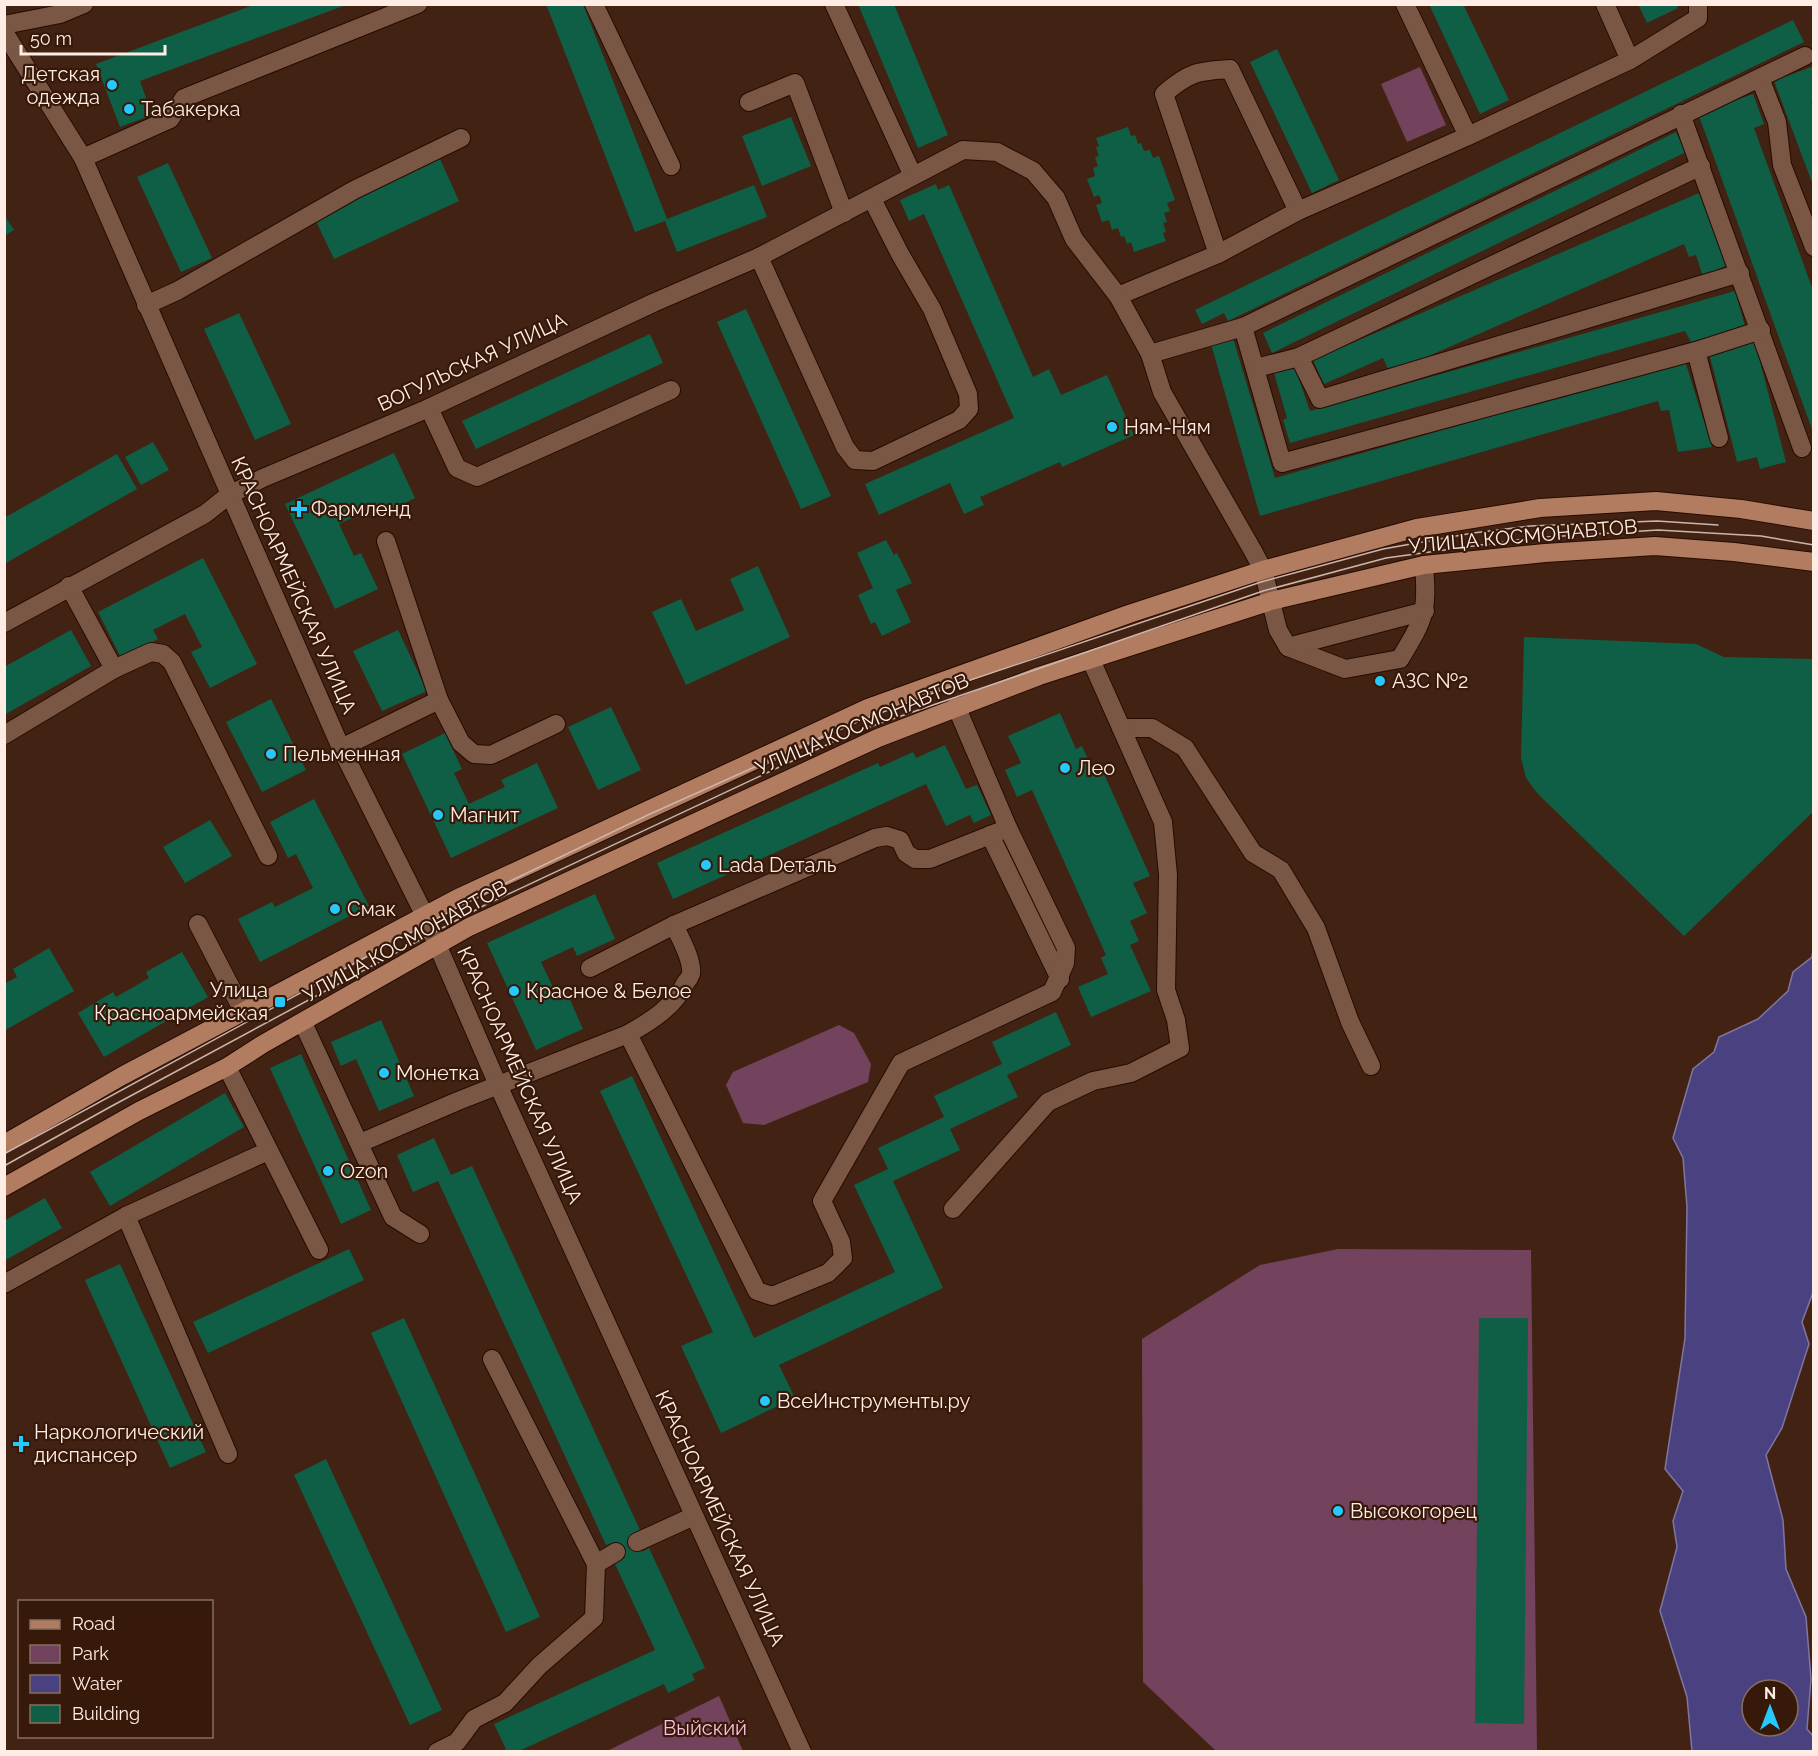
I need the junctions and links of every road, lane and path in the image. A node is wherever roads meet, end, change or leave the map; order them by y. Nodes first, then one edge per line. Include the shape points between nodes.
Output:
1 (84, 4) edge
2 (418, 4) edge
3 (594, 4) edge
4 (834, 4) edge
5 (1405, 4) edge
6 (1605, 4) edge
7 (1698, 4) edge
8 (4, 25) edge
9 (4, 32) edge
10 (1805, 56) dead end
11 (1630, 60) junction
12 (1760, 78) junction
13 (749, 102) dead end
14 (1681, 114) junction
15 (1468, 136) junction
16 (461, 138) dead end
17 (82, 158) junction
18 (671, 166) dead end
19 (1701, 166) junction
20 (913, 176) junction
21 (872, 199) junction
22 (1298, 211) junction
23 (844, 213) junction
24 (1814, 247) edge
25 (1218, 254) junction
26 (759, 257) junction
27 (1740, 273) junction
28 (1118, 296) junction
29 (146, 305) junction
30 (1243, 327) junction
31 (1761, 330) junction
32 (1696, 351) junction
33 (1150, 354) junction
34 (1299, 357) junction
35 (1256, 368) junction
36 (671, 390) dead end
37 (429, 408) junction
38 (1719, 438) dead end
39 (1802, 448) dead end
40 (229, 495) junction
41 (1814, 521) edge
42 (386, 541) dead end
43 (1814, 562) edge
44 (1424, 565) junction
45 (1263, 570) junction
46 (69, 586) junction
47 (1271, 601) junction
48 (1425, 611) junction
49 (4, 623) edge
50 (1288, 647) junction
51 (1091, 660) junction
52 (114, 669) junction
53 (439, 700) junction
54 (956, 706) junction
55 (556, 724) dead end
56 (1121, 728) junction
57 (4, 735) edge
58 (341, 748) junction
59 (1008, 828) junction
60 (990, 835) junction
61 (268, 856) dead end
62 (424, 915) junction
63 (198, 924) dead end
64 (674, 925) junction
65 (438, 945) junction
66 (590, 968) dead end
67 (1059, 979) junction
68 (244, 1013) junction
69 (303, 1023) junction
70 (628, 1034) junction
71 (1371, 1066) dead end
72 (227, 1067) junction
73 (498, 1085) junction
74 (360, 1143) junction
75 (4, 1144) edge
76 (268, 1151) junction
77 (4, 1187) edge
78 (953, 1209) dead end
79 (126, 1216) junction
80 (420, 1234) dead end
81 (319, 1250) dead end
82 (4, 1284) edge
83 (492, 1359) dead end
84 (228, 1454) dead end
85 (694, 1516) junction
86 (638, 1542) dead end
87 (616, 1552) dead end
88 (596, 1564) junction
89 (436, 1752) edge
90 (801, 1752) edge

1 - 8 street via 60,14
2 - 17 street via 184,98 170,120
3 - 18 street
4 - 20 street
5 - 15 street
6 - 11 street
7 - 11 street via 1698,18
9 - 17 street, КРАСНОАРМЕЙСКАЯ УЛИЦА
10 - 12 street
11 - 15 street
12 - 14 street
12 - 24 street via 1777,122 1782,165
13 - 23 street via 795,83
14 - 19 street
14 - 30 street
15 - 22 street
16 - 29 street via 354,190
17 - 29 street, КРАСНОАРМЕЙСКАЯ УЛИЦА
19 - 27 street
19 - 34 street
20 - 21 street, ВОГУЛЬСКАЯ УЛИЦА
20 - 28 street, ВОГУЛЬСКАЯ УЛИЦА via 963,150 997,152 1033,171 1056,198 1074,239
21 - 23 street, ВОГУЛЬСКАЯ УЛИЦА
21 - 26 street via 932,309 968,394 969,409 959,420 873,460 855,460 845,447
22 - 25 street
22 - 25 street via 1230,69 1206,70 1182,78 1164,94
23 - 26 street, ВОГУЛЬСКАЯ УЛИЦА
25 - 28 street
26 - 37 street, ВОГУЛЬСКАЯ УЛИЦА
27 - 31 street
27 - 34 street via 1320,399
28 - 33 street
29 - 40 street, КРАСНОАРМЕЙСКАЯ УЛИЦА
30 - 33 street
30 - 35 street
31 - 32 street
31 - 39 street
32 - 35 street via 1282,463
32 - 38 street
33 - 45 street via 1162,393
34 - 35 street
36 - 37 street via 477,477 457,468
37 - 40 street, ВОГУЛЬСКАЯ УЛИЦА
40 - 46 street, ВОГУЛЬСКАЯ УЛИЦА via 205,514
40 - 58 street, КРАСНОАРМЕЙСКАЯ УЛИЦА
41 - 45 main road, УЛИЦА КОСМОНАВТОВ via 1656,501 1540,508 1417,528
42 - 53 street
43 - 44 main road, УЛИЦА КОСМОНАВТОВ via 1654,546
44 - 47 main road, УЛИЦА КОСМОНАВТОВ
44 - 48 street
45 - 47 street
45 - 62 main road, УЛИЦА КОСМОНАВТОВ via 868,708
46 - 49 street, ВОГУЛЬСКАЯ УЛИЦА
46 - 52 street
47 - 50 street via 1278,630
47 - 51 main road, УЛИЦА КОСМОНАВТОВ
48 - 50 street
48 - 50 street via 1400,659 1345,669
51 - 54 main road, УЛИЦА КОСМОНАВТОВ
51 - 56 street
52 - 57 street
52 - 61 street via 151,652 163,654 172,662
53 - 55 street via 461,743 474,754 491,755
53 - 58 street
54 - 59 street
54 - 65 main road, УЛИЦА КОСМОНАВТОВ via 867,743 469,927
56 - 71 street via 1152,728 1185,748 1253,853 1281,870 1316,928 1350,1022
56 - 78 street via 1163,822 1168,874 1166,990 1180,1048 1131,1073 1093,1081 1048,1102
58 - 62 street, КРАСНОАРМЕЙСКАЯ УЛИЦА
59 - 60 street
59 - 67 street via 1066,948
60 - 64 street via 930,859 915,859 906,853 900,840 875,838
60 - 67 street
62 - 65 street, КРАСНОАРМЕЙСКАЯ УЛИЦА
62 - 68 main road, УЛИЦА КОСМОНАВТОВ
63 - 68 street
64 - 66 street
64 - 70 street via 691,974 671,1005
65 - 69 main road, УЛИЦА КОСМОНАВТОВ
65 - 73 street, КРАСНОАРМЕЙСКАЯ УЛИЦА
67 - 70 street via 1052,993 901,1063 822,1201 841,1242 843,1258 828,1273 772,1296 757,1291
68 - 75 main road, УЛИЦА КОСМОНАВТОВ via 122,1076
69 - 72 main road, УЛИЦА КОСМОНАВТОВ
69 - 74 street
70 - 73 street
72 - 76 street
72 - 77 main road, УЛИЦА КОСМОНАВТОВ
73 - 74 street
73 - 85 street, КРАСНОАРМЕЙСКАЯ УЛИЦА
74 - 80 street via 393,1217
76 - 79 street
76 - 81 street
79 - 82 street
79 - 84 street
83 - 88 street
85 - 86 street
85 - 90 street, КРАСНОАРМЕЙСКАЯ УЛИЦА
87 - 88 street
88 - 89 street via 594,1618 539,1666 506,1703 474,1719 457,1742

